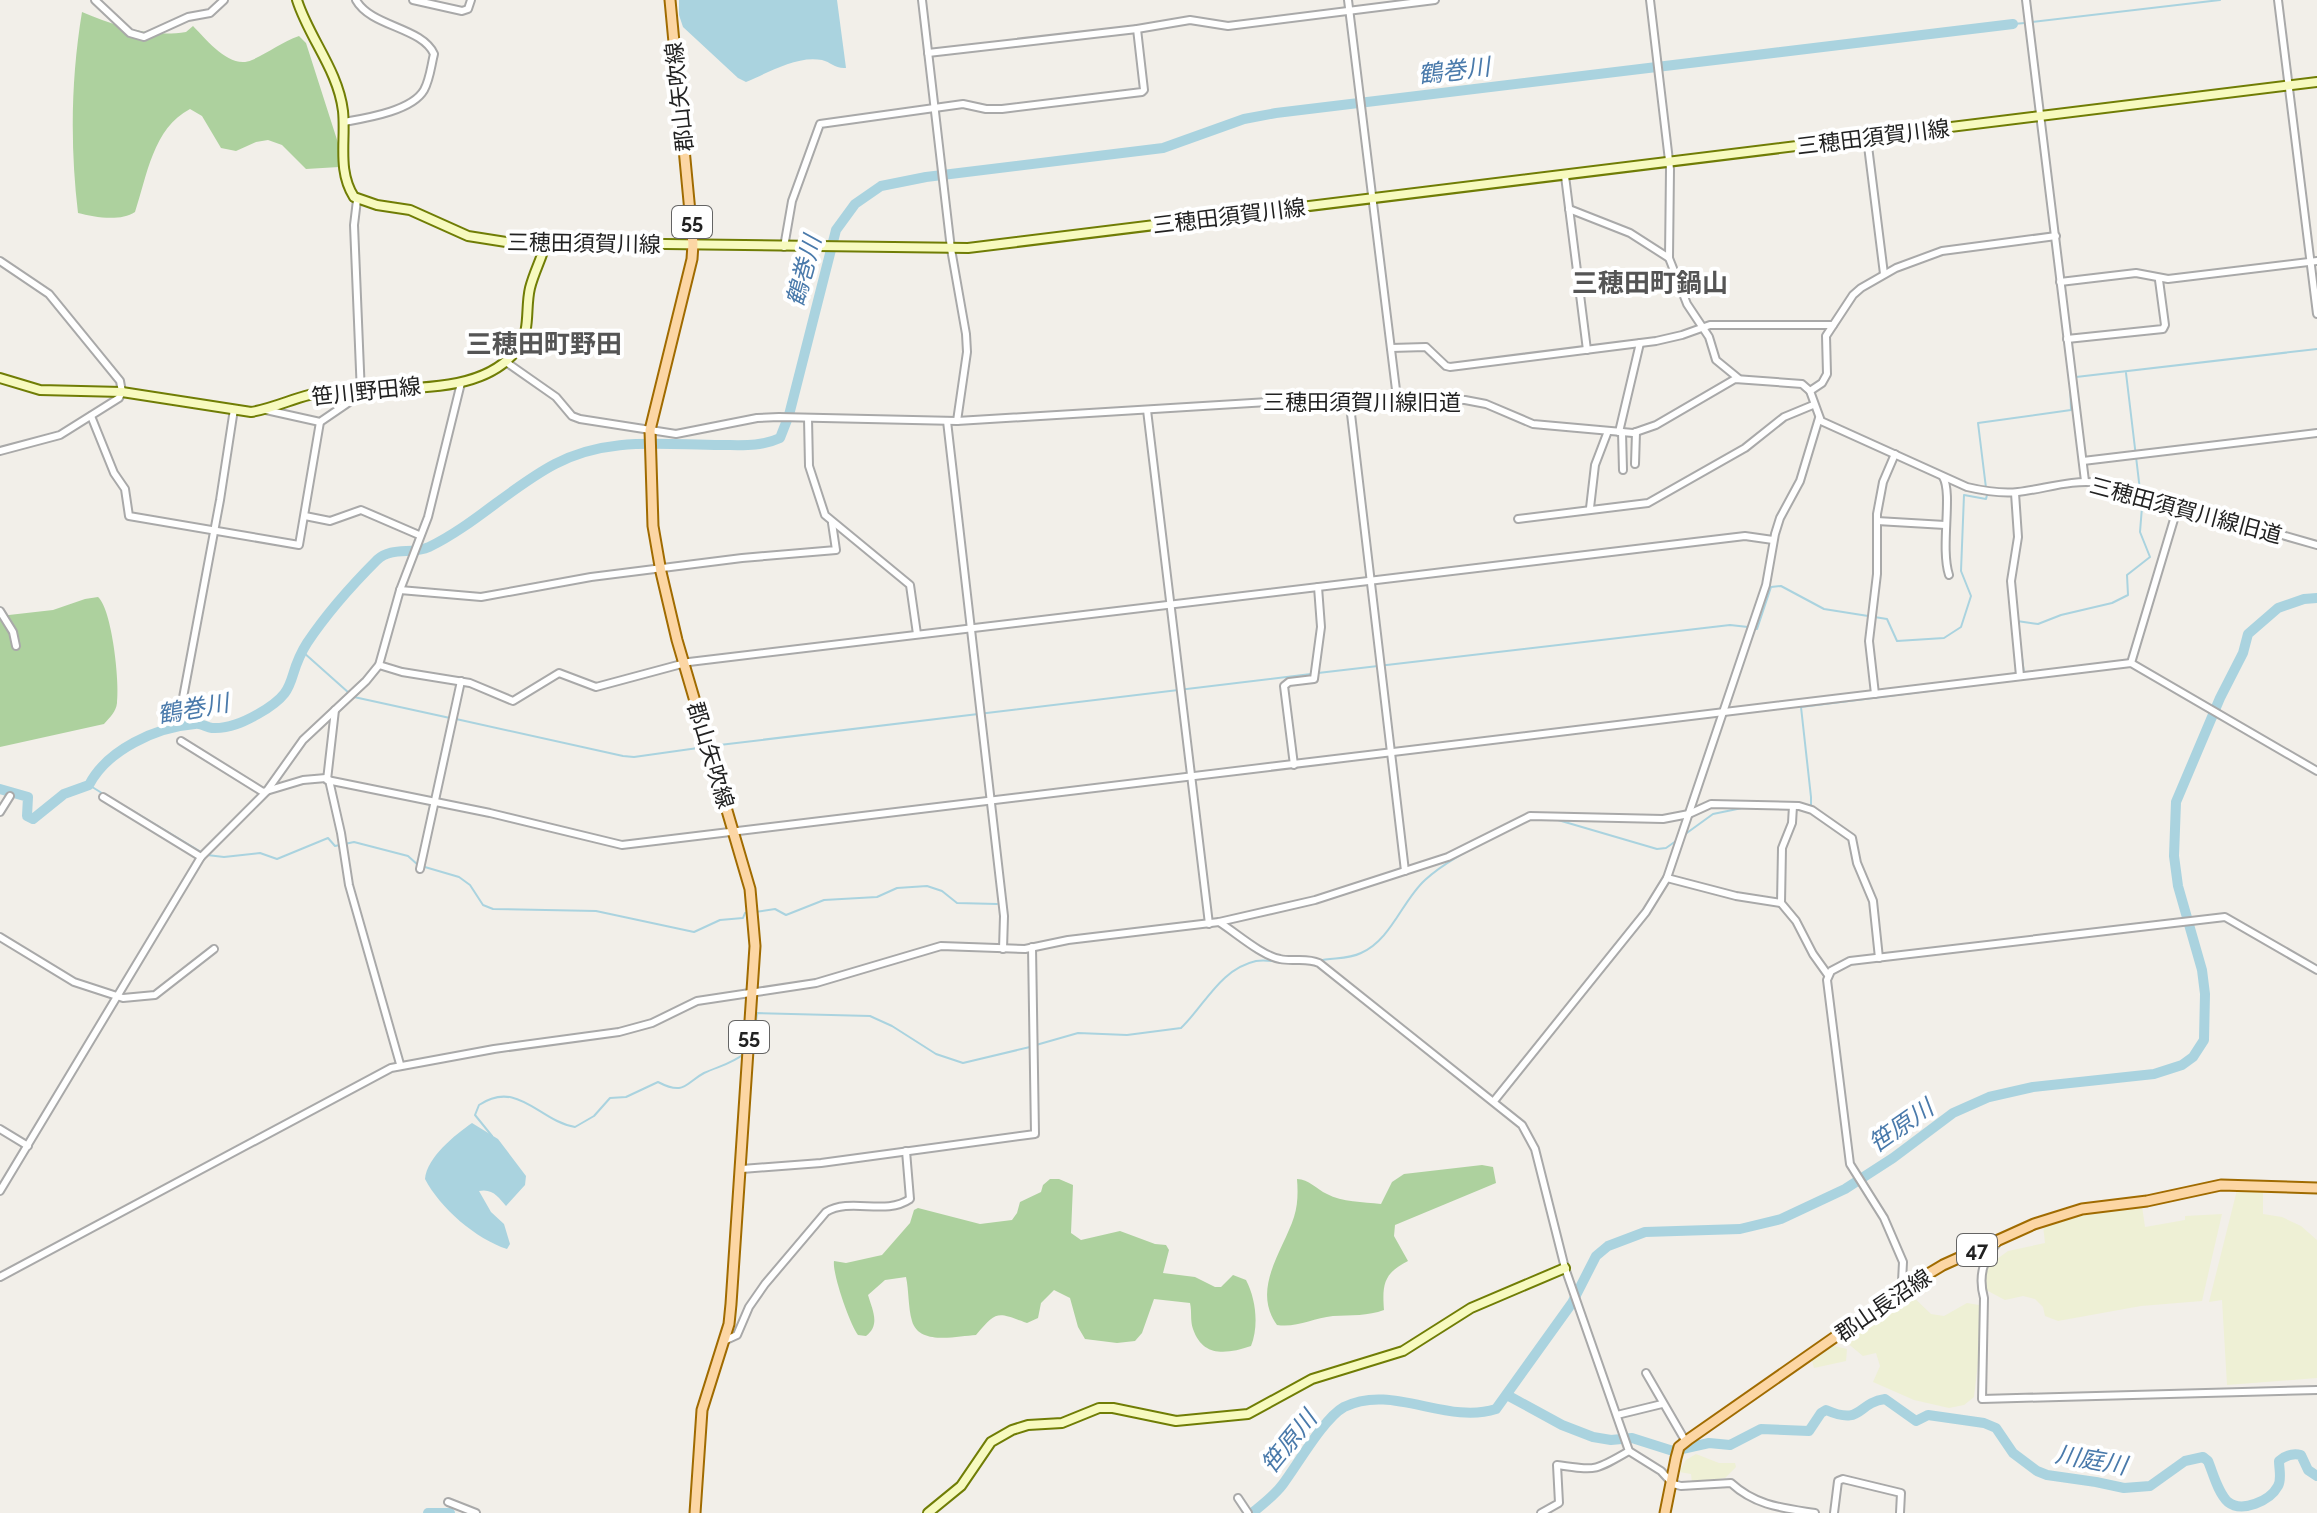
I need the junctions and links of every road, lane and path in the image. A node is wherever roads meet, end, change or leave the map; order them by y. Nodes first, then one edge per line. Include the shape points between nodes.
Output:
1 (95, 0) edge
2 (224, 0) edge
3 (297, 0) edge
4 (356, 0) edge
5 (413, 0) edge
6 (471, 0) edge
7 (668, 0) edge
8 (922, 0) edge
9 (1348, 0) edge
10 (1435, 0) edge
11 (1650, 0) edge
12 (2278, 0) edge
13 (2026, 1) edge
14 (1349, 10) junction
15 (1137, 29) junction
16 (928, 53) junction
17 (2317, 82) edge
18 (2289, 85) junction
19 (934, 109) junction
20 (2042, 117) junction
21 (344, 122) junction
22 (1867, 138) junction
23 (1669, 164) junction
24 (1565, 176) junction
25 (1371, 197) junction
26 (357, 200) junction
27 (1569, 209) junction
28 (2056, 236) junction
29 (546, 242) junction
30 (693, 244) junction
31 (784, 247) junction
32 (951, 249) junction
33 (1669, 258) junction
34 (0, 261) edge
35 (2314, 261) edge
36 (1884, 274) junction
37 (2159, 280) junction
38 (2060, 282) junction
39 (2317, 314) edge
40 (1833, 325) junction
41 (1702, 327) junction
42 (2067, 339) junction
43 (1640, 343) junction
44 (1391, 348) junction
45 (1587, 350) junction
46 (506, 362) junction
47 (0, 378) edge
48 (1738, 378) junction
49 (461, 383) junction
50 (361, 389) junction
51 (1810, 391) junction
52 (122, 392) junction
53 (1349, 397) junction
54 (1397, 398) junction
55 (1813, 405) junction
56 (234, 409) junction
57 (266, 410) junction
58 (1147, 410) junction
59 (91, 416) junction
60 (808, 418) junction
61 (1819, 418) junction
62 (947, 421) junction
63 (957, 421) junction
64 (320, 422) junction
65 (1608, 431) junction
66 (1620, 432) junction
67 (1636, 432) junction
68 (2317, 433) edge
69 (650, 435) junction
70 (0, 451) edge
71 (1895, 454) junction
72 (2083, 461) junction
73 (1635, 464) dead end
74 (1623, 470) dead end
75 (1943, 477) junction
76 (2085, 481) junction
77 (2015, 493) junction
78 (2178, 506) junction
79 (1590, 508) junction
80 (305, 516) junction
81 (1518, 519) dead end
82 (1877, 521) junction
83 (832, 523) junction
84 (1945, 525) junction
85 (213, 530) junction
86 (419, 535) junction
87 (1773, 540) junction
88 (2317, 545) edge
89 (660, 568) junction
90 (1949, 575) dead end
91 (1370, 581) junction
92 (1318, 587) junction
93 (400, 590) junction
94 (1171, 604) junction
95 (0, 611) edge
96 (970, 628) junction
97 (917, 634) junction
98 (16, 646) dead end
99 (684, 663) junction
100 (2131, 663) junction
101 (379, 665) junction
102 (2020, 676) junction
103 (461, 681) junction
104 (1875, 694) junction
105 (182, 703) dead end
106 (335, 710) junction
107 (1724, 713) junction
108 (181, 741) dead end
109 (1391, 752) junction
110 (1294, 765) junction
111 (2317, 771) edge
112 (1191, 777) junction
113 (328, 779) junction
114 (266, 792) junction
115 (10, 796) dead end
116 (103, 797) dead end
117 (991, 800) junction
118 (435, 802) junction
119 (1793, 806) junction
120 (0, 812) edge
121 (1689, 814) junction
122 (733, 831) junction
123 (201, 857) junction
124 (420, 869) dead end
125 (1405, 871) junction
126 (1667, 878) junction
127 (1781, 903) junction
128 (1219, 922) junction
129 (1209, 924) junction
130 (0, 937) edge
131 (1032, 947) junction
132 (214, 949) dead end
133 (1003, 949) junction
134 (1879, 958) junction
135 (2317, 970) edge
136 (1828, 975) junction
137 (751, 994) junction
138 (118, 995) junction
139 (400, 1064) junction
140 (1494, 1101) junction
141 (0, 1129) edge
142 (28, 1146) junction
143 (906, 1151) junction
144 (742, 1169) junction
145 (2317, 1188) edge
146 (0, 1191) edge
147 (1999, 1241) junction
148 (1565, 1268) junction
149 (0, 1277) edge
150 (1908, 1286) junction
151 (724, 1341) junction
152 (1646, 1373) dead end
153 (2317, 1390) edge
154 (1662, 1404) junction
155 (1617, 1415) junction
156 (1686, 1443) junction
157 (1628, 1449) junction
158 (1671, 1480) junction
159 (1238, 1498) dead end
160 (448, 1502) dead end
161 (476, 1513) edge
162 (695, 1513) edge
163 (928, 1513) edge
164 (1248, 1513) edge
165 (1541, 1513) edge
166 (1665, 1513) edge
167 (1815, 1513) edge
168 (1834, 1513) edge
169 (1900, 1513) edge

1 - 2 street via 130,33 144,37 210,13
3 - 21 main road via 335,82
4 - 21 street via 368,14 421,40 434,54 424,89 412,102
5 - 6 street via 464,11
7 - 30 main road, 郡山矢吹線 / 55
8 - 16 street
9 - 14 street
10 - 14 street
11 - 23 street
12 - 18 street
13 - 20 street
14 - 15 street via 1228,26 1197,20
14 - 25 street
15 - 16 street
15 - 19 street via 1142,92 1002,109 967,104
16 - 19 street
17 - 18 main road, 三穂田須賀川線
18 - 20 main road, 三穂田須賀川線
18 - 35 street
19 - 31 street via 820,124 792,201
19 - 32 street
20 - 22 main road, 三穂田須賀川線
20 - 28 street
21 - 26 main road via 344,174
22 - 23 main road, 三穂田須賀川線
22 - 36 street
23 - 24 main road, 三穂田須賀川線
23 - 33 street
24 - 25 main road, 三穂田須賀川線
24 - 27 street
25 - 32 main road, 三穂田須賀川線
25 - 44 street
26 - 29 main road, 三穂田須賀川線 via 410,210 483,240
26 - 50 street
27 - 33 street via 1630,233
27 - 45 street
28 - 36 street via 1942,251
28 - 38 street
29 - 30 main road, 三穂田須賀川線
29 - 46 main road via 529,289 526,331
30 - 31 main road, 三穂田須賀川線
30 - 69 main road, 郡山矢吹線 / 55
31 - 32 main road, 三穂田須賀川線
32 - 63 street via 967,346
33 - 41 street
34 - 52 street via 49,294 120,381
35 - 37 street
35 - 39 street
36 - 40 street via 1856,291
37 - 38 street via 2136,273
37 - 42 street via 2163,329
38 - 42 street
40 - 41 street
40 - 51 street via 1824,340 1827,374
41 - 43 street
41 - 48 street via 1718,362
42 - 72 street
43 - 45 street
43 - 66 street
44 - 45 street via 1426,347 1448,367
44 - 54 street
46 - 49 main road, 笹川野田線
46 - 69 street, 三穂田須賀川線旧道 via 556,397 572,416
47 - 52 main road, 笹川野田線 via 40,390
48 - 51 street via 1802,384
48 - 67 street, 三穂田須賀川線旧道
49 - 50 main road, 笹川野田線
49 - 86 street
50 - 57 main road, 笹川野田線 via 318,393
50 - 64 street
51 - 55 street
52 - 56 main road, 笹川野田線
52 - 59 street
53 - 54 street, 三穂田須賀川線旧道
53 - 58 street, 三穂田須賀川線旧道
53 - 91 street
54 - 65 street, 三穂田須賀川線旧道 via 1477,401 1528,423
55 - 61 street
55 - 79 street via 1784,417 1745,448 1648,503
56 - 57 main road, 笹川野田線
56 - 85 street
57 - 64 street
58 - 63 street, 三穂田須賀川線旧道
58 - 94 street
59 - 70 street via 60,435
59 - 85 street via 125,489 128,515
60 - 62 street, 三穂田須賀川線旧道
60 - 69 street, 三穂田須賀川線旧道 via 757,418
60 - 83 street via 810,472
61 - 71 street, 三穂田須賀川線旧道
61 - 87 street via 1800,481
62 - 63 street, 三穂田須賀川線旧道
62 - 96 street
64 - 80 street
65 - 66 street, 三穂田須賀川線旧道
65 - 79 street via 1595,465
66 - 67 street, 三穂田須賀川線旧道
66 - 74 street
67 - 73 street
68 - 72 street
69 - 89 main road, 郡山矢吹線 / 55
71 - 75 street, 三穂田須賀川線旧道
71 - 82 street via 1883,482
72 - 76 street
75 - 77 street, 三穂田須賀川線旧道 via 1990,492
75 - 84 street via 1948,489
76 - 77 street, 三穂田須賀川線旧道
76 - 78 street, 三穂田須賀川線旧道
77 - 102 street via 2018,537 2011,581
78 - 88 street, 三穂田須賀川線旧道
78 - 100 street
79 - 81 street
80 - 85 street via 299,545
80 - 86 street via 330,521 361,510
82 - 84 street
82 - 104 street via 1869,641
83 - 89 street via 836,550
83 - 97 street via 910,585
84 - 90 street
85 - 105 street
86 - 93 street
87 - 91 street via 1745,536
87 - 107 street via 1766,585
89 - 93 street via 481,597
89 - 99 main road, 郡山矢吹線 / 55
91 - 92 street
91 - 109 street
92 - 94 street
92 - 110 street via 1321,627 1314,679 1284,686
93 - 101 street
94 - 96 street
94 - 112 street
95 - 98 street
96 - 97 street
96 - 117 street
97 - 99 street
99 - 103 street via 596,687 559,673 513,701
99 - 122 main road, 郡山矢吹線 / 55
100 - 102 street
100 - 111 street
101 - 103 street
101 - 106 street
102 - 104 street
103 - 118 street
104 - 107 street
106 - 113 street
106 - 114 street via 303,740
107 - 109 street
107 - 121 street
108 - 114 street
109 - 110 street
109 - 125 street
110 - 112 street
112 - 117 street
112 - 129 street
113 - 114 street via 303,780
113 - 118 street
113 - 139 street via 349,885
114 - 123 street
115 - 120 street
116 - 123 street
117 - 122 street
117 - 133 street
118 - 122 street via 622,845
118 - 124 street
119 - 121 street via 1711,804
119 - 127 street via 1782,848
119 - 134 street via 1812,810 1852,838 1873,901
121 - 125 street via 1663,819 1530,816 1460,852
121 - 126 street
122 - 137 main road, 郡山矢吹線 / 55 via 753,908
123 - 138 street
125 - 128 street via 1349,891
126 - 127 street
126 - 140 street via 1646,912
127 - 136 street
128 - 129 street
128 - 140 street via 1281,960 1319,963
129 - 131 street
130 - 138 street via 74,982
131 - 133 street
131 - 143 street via 1035,1134
132 - 138 street via 155,995
133 - 137 street via 941,946 844,976
134 - 135 street via 2226,917
134 - 136 street via 1846,962
136 - 150 street via 1850,1164 1884,1218 1901,1255 1902,1282
137 - 139 street via 697,1001 619,1032
137 - 144 main road, 郡山矢吹線 / 55
138 - 142 street
139 - 149 street
140 - 148 street via 1522,1125 1535,1149
141 - 142 street
142 - 146 street
143 - 144 street
143 - 151 street via 910,1199 826,1212 751,1303 737,1335
144 - 151 main road, 郡山矢吹線 / 55
145 - 147 main road, 郡山長沼線 / 47 via 2221,1185 2101,1205 2034,1224
147 - 150 main road, 郡山長沼線 / 47
147 - 153 street via 1984,1261 1980,1286 1982,1399
148 - 155 street
148 - 163 main road via 1471,1308 1403,1351 1312,1379 1248,1414 1176,1421 1099,1408 1062,1423 1012,1430 991,1442 961,1486
150 - 156 main road, 郡山長沼線 / 47
151 - 162 main road, 郡山矢吹線 / 55 via 702,1410
152 - 154 street
154 - 155 street
154 - 156 street
155 - 157 street
156 - 158 main road, 郡山長沼線 / 47 via 1679,1447
157 - 158 street
157 - 165 street via 1592,1469 1557,1465 1559,1503
158 - 166 main road, 郡山長沼線 / 47
158 - 167 street via 1685,1487 1731,1483 1758,1502
159 - 164 street
160 - 161 street
168 - 169 street via 1838,1481 1843,1479 1901,1493

